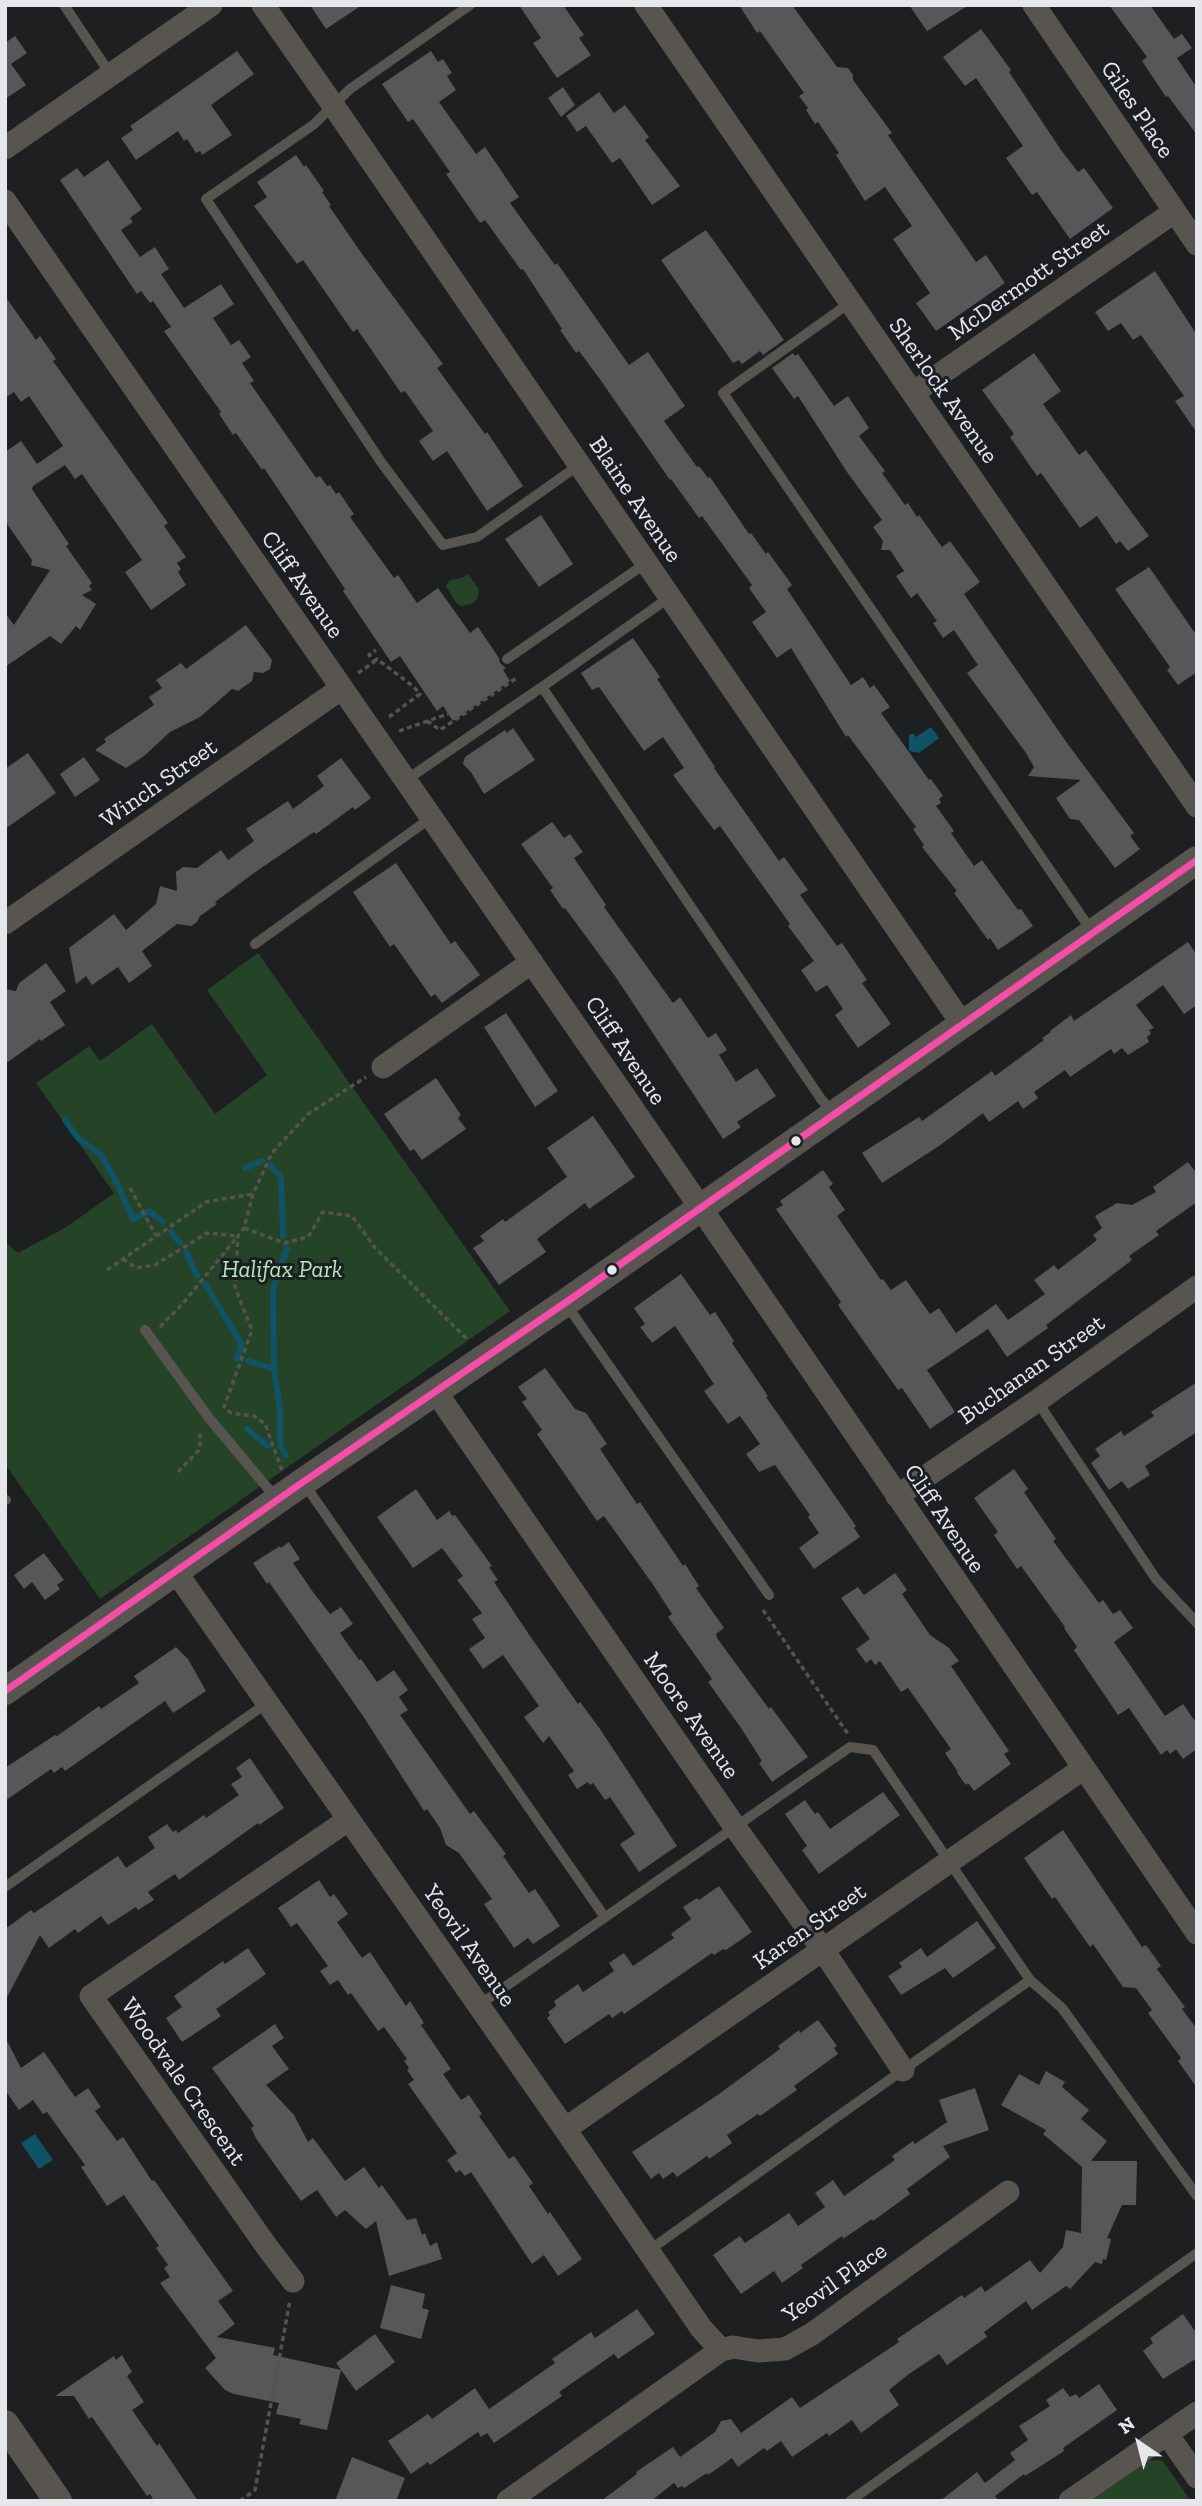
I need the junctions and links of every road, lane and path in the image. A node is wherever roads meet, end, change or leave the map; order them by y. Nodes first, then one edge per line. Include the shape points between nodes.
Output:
1 (64, 5) edge
2 (211, 5) edge
3 (263, 5) edge
4 (470, 5) edge
5 (646, 5) edge
6 (1034, 5) edge
7 (111, 75) junction
8 (333, 105) junction
9 (5, 148) edge
10 (5, 201) edge
11 (1174, 212) junction
12 (1197, 244) edge
13 (851, 302) junction
14 (914, 393) junction
15 (579, 465) junction
16 (646, 563) junction
17 (670, 597) junction
18 (376, 650) dead end
19 (507, 659) dead end
20 (374, 662) junction
21 (517, 677) dead end
22 (350, 680) junction
23 (542, 687) junction
24 (449, 714) dead end
25 (389, 717) dead end
26 (427, 721) junction
27 (399, 731) dead end
28 (406, 780) junction
29 (1197, 806) edge
30 (432, 817) junction
31 (1197, 860) edge
32 (5, 923) edge
33 (1093, 933) junction
34 (255, 944) dead end
35 (532, 962) junction
36 (963, 1025) junction
37 (383, 1067) joint
38 (834, 1114) junction
39 (130, 1188) dead end
40 (253, 1194) junction
41 (700, 1209) junction
42 (244, 1228) junction
43 (156, 1236) junction
44 (238, 1236) junction
45 (122, 1259) junction
46 (107, 1270) dead end
47 (1197, 1287) edge
48 (565, 1303) junction
49 (147, 1334) joint
50 (471, 1343) dead end
51 (436, 1392) junction
52 (1037, 1401) junction
53 (204, 1412) junction
54 (178, 1472) dead end
55 (288, 1486) junction
56 (897, 1496) junction
57 (176, 1572) junction
58 (769, 1595) joint
59 (1197, 1623) edge
60 (5, 1691) edge
61 (267, 1703) junction
62 (850, 1747) junction
63 (1084, 1768) junction
64 (348, 1820) junction
65 (735, 1827) junction
66 (950, 1861) junction
67 (5, 1887) edge
68 (604, 1916) junction
69 (1197, 1933) edge
70 (823, 1950) junction
71 (1030, 1980) junction
72 (479, 2005) junction
73 (902, 2070) junction
74 (565, 2129) junction
75 (1009, 2192) dead end
76 (1197, 2196) edge
77 (648, 2251) junction
78 (1197, 2253) edge
79 (293, 2281) joint
80 (721, 2350) junction
81 (1197, 2413) edge
82 (5, 2424) edge
83 (1167, 2434) junction
84 (1197, 2477) edge
85 (58, 2501) edge
86 (240, 2501) edge
87 (508, 2501) edge
88 (850, 2501) edge
89 (1070, 2501) edge

1 - 7 lane
2 - 7 street
3 - 8 street, Blaine Avenue
4 - 8 lane
5 - 13 street, Sherlock Avenue
6 - 11 street, Giles Place
7 - 9 street
8 - 15 street, Blaine Avenue
8 - 15 lane via 313,125 206,200 381,462 443,545 477,537
10 - 22 street, Cliff Avenue
11 - 12 street, Giles Place
11 - 14 street, McDermott Street
13 - 14 street, Sherlock Avenue
13 - 33 lane via 723,393
14 - 29 street, Sherlock Avenue
15 - 16 street, Blaine Avenue
16 - 17 street, Blaine Avenue
16 - 19 lane
17 - 23 lane
17 - 36 street, Blaine Avenue
18 - 20 path via 369,655
20 - 22 path
20 - 25 path via 377,659 420,694
21 - 26 path via 440,730
22 - 28 street, Cliff Avenue
22 - 32 street, Winch Street
23 - 28 lane
23 - 38 lane
24 - 26 path
26 - 27 path
28 - 30 street, Cliff Avenue
30 - 34 lane
30 - 35 street, Cliff Avenue
31 - 33 street
33 - 36 street
35 - 37 street
35 - 41 street, Cliff Avenue
36 - 38 street
37 - 40 path via 308,1114 272,1153
38 - 41 street
39 - 43 path
40 - 42 path
40 - 43 path via 206,1202
41 - 48 street
41 - 56 street, Cliff Avenue
42 - 44 path
42 - 50 path via 284,1243 308,1237 323,1212 352,1216 375,1248
43 - 45 path
44 - 45 path via 207,1233 156,1265 136,1268
44 - 49 path via 185,1301
44 - 55 path via 235,1287 252,1330 224,1407 265,1424
45 - 46 path
47 - 52 street, Buchanan Street
48 - 51 street
48 - 58 lane
49 - 53 lane
51 - 55 street
51 - 65 street, Moore Avenue
52 - 56 street, Buchanan Street
52 - 59 lane via 1156,1579
53 - 54 path via 199,1423 201,1449
53 - 55 lane
55 - 57 street
55 - 68 lane
56 - 63 street, Cliff Avenue
57 - 60 street
57 - 61 street, Yeovil Avenue
58 - 62 path via 758,1602 850,1738
61 - 64 street, Yeovil Avenue
61 - 67 lane
62 - 65 lane
62 - 66 lane via 873,1750
63 - 66 street, Karen Street
63 - 69 street, Cliff Avenue
64 - 72 street, Yeovil Avenue
64 - 79 street, Woodvale Crescent via 91,1996
65 - 68 lane
65 - 70 street, Moore Avenue
66 - 70 street, Karen Street
66 - 71 lane
68 - 72 lane
70 - 73 street, Moore Avenue
70 - 74 street, Karen Street
71 - 73 lane
71 - 76 lane via 1062,2008
72 - 74 street, Yeovil Avenue
73 - 77 lane
74 - 77 street, Yeovil Avenue
75 - 80 street, Yeovil Place via 812,2334 785,2348
77 - 80 street, Yeovil Avenue
78 - 88 lane
79 - 86 path via 256,2490
80 - 87 street
81 - 83 street
82 - 85 street
83 - 84 street
83 - 89 street

